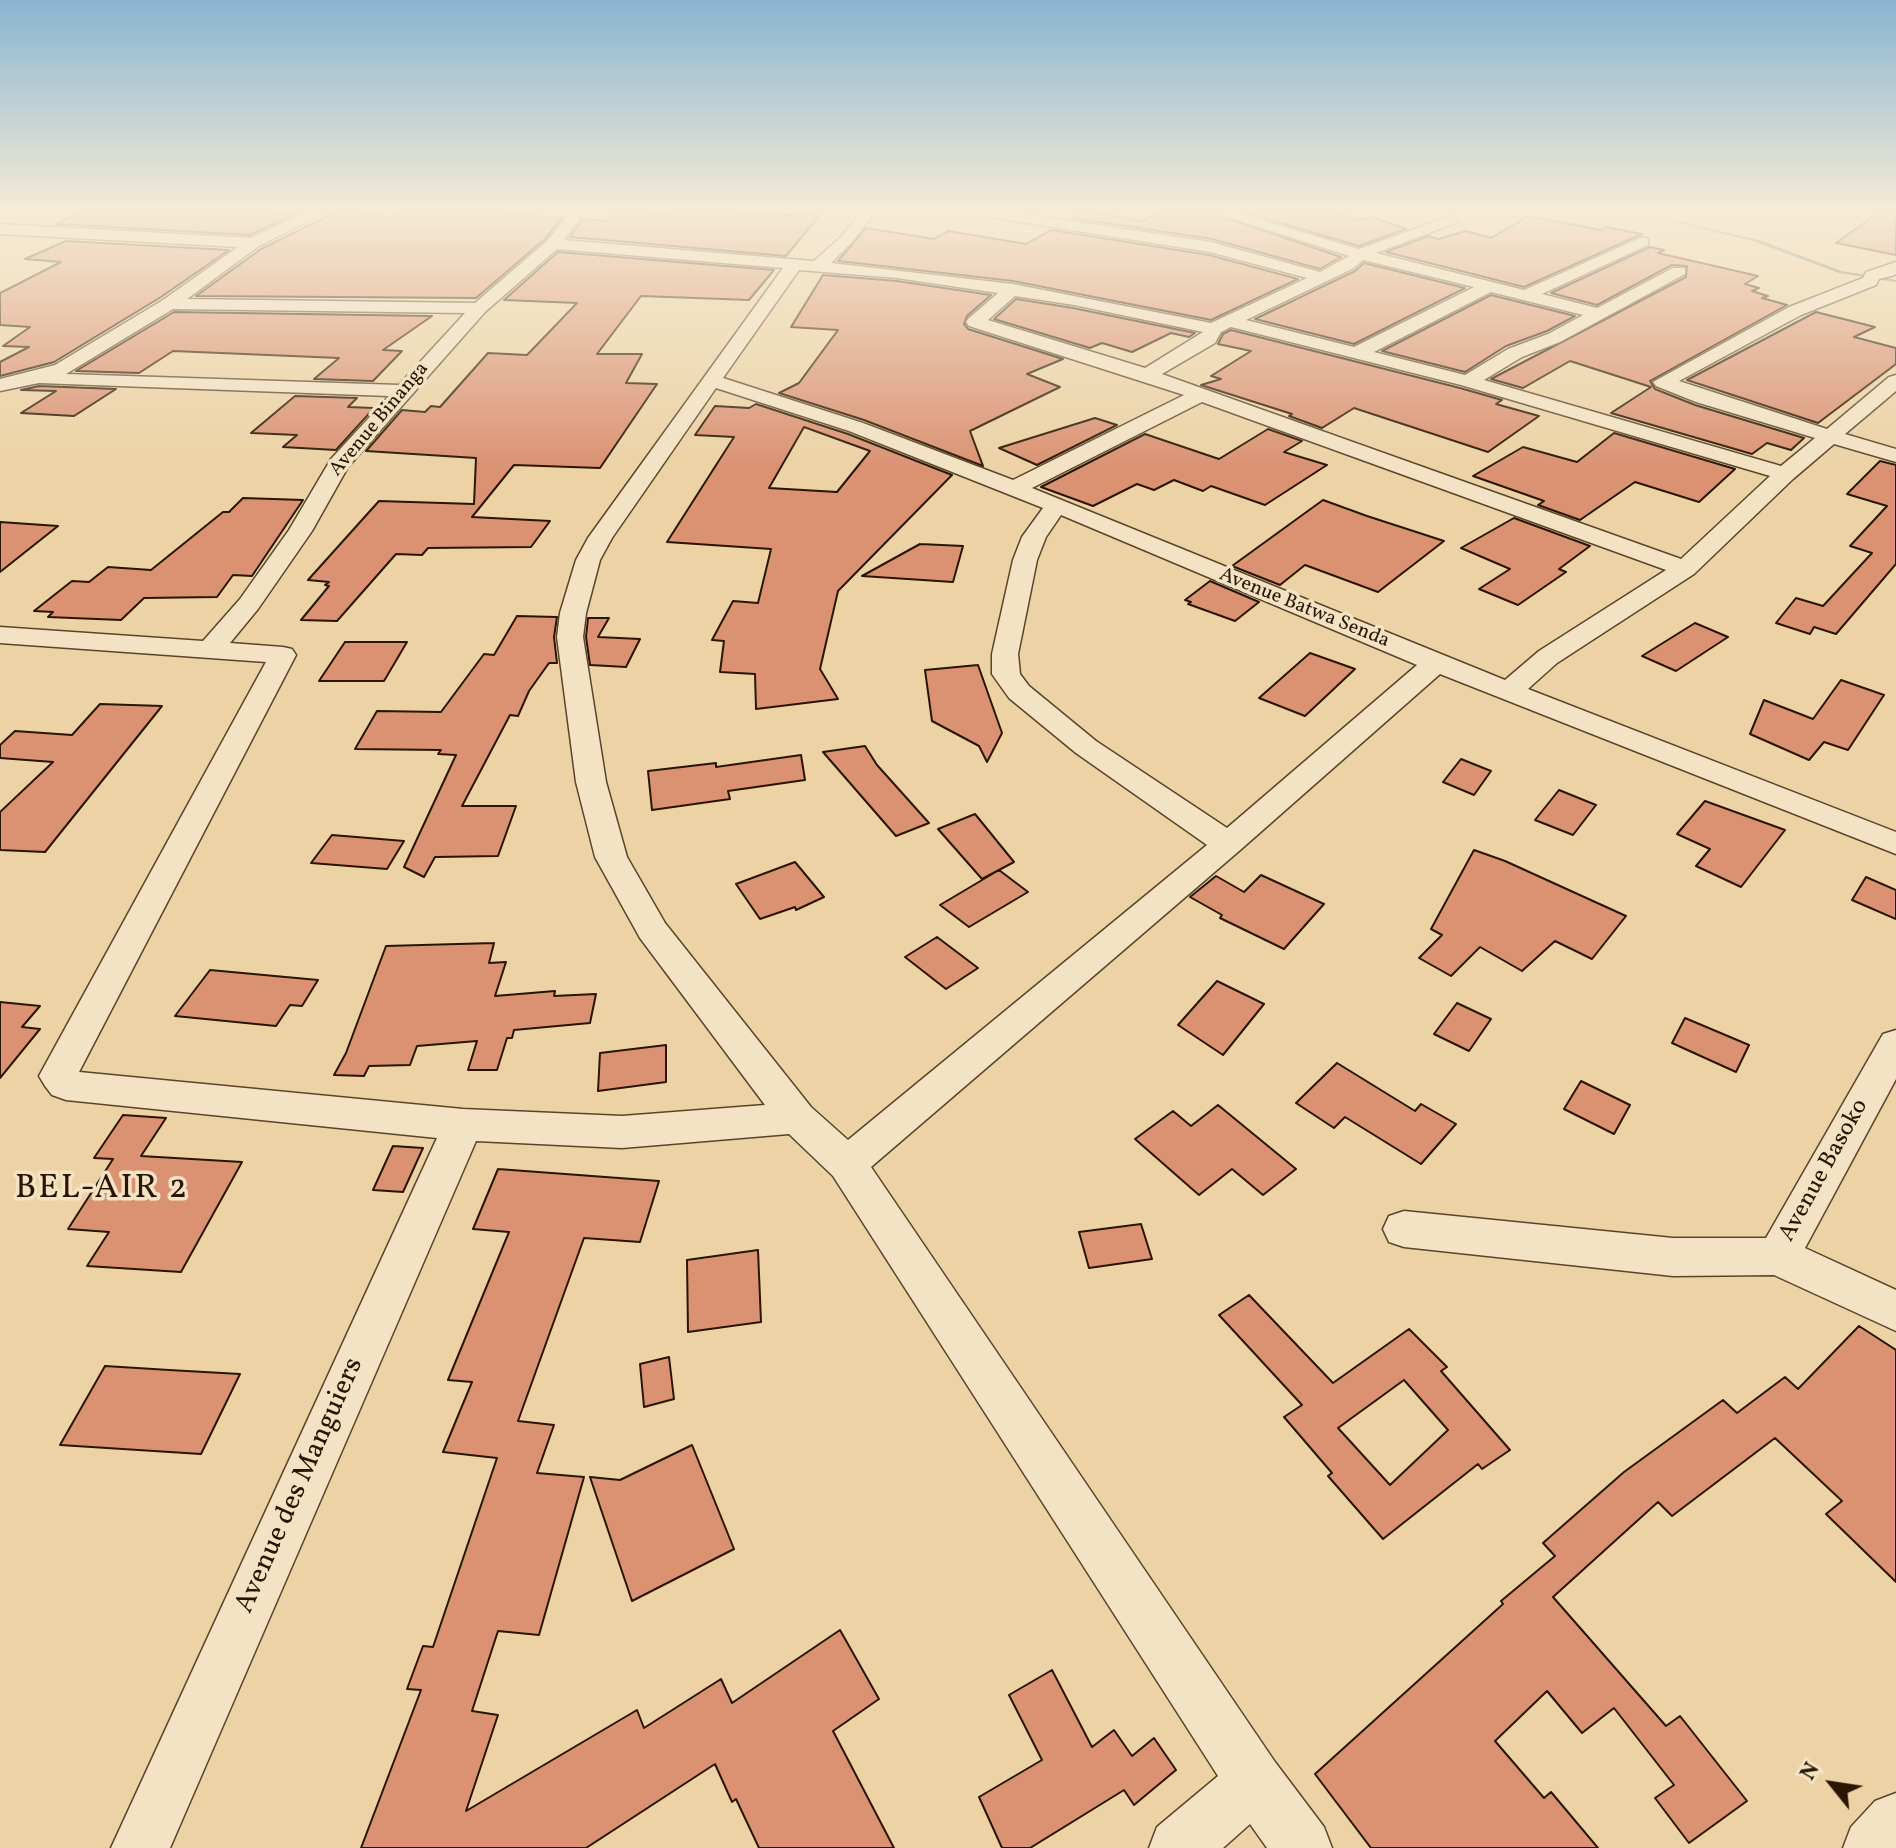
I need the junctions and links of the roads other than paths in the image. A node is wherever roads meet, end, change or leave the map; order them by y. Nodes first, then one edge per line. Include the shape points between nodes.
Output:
1 (178, 297) edge
2 (491, 297) edge
3 (779, 297) edge
4 (1004, 297) edge
5 (1061, 297) edge
6 (1274, 297) edge
7 (1468, 297) edge
8 (1530, 297) edge
9 (1631, 297) edge
10 (1829, 297) edge
11 (169, 304) junction
12 (479, 308) junction
13 (1600, 314) junction
14 (1222, 325) junction
15 (1357, 353) junction
16 (1147, 375) junction
17 (37, 378) junction
18 (711, 380) junction
19 (1468, 381) junction
20 (1896, 381) edge
21 (0, 385) edge
22 (402, 391) junction
23 (1198, 396) junction
24 (1831, 437) junction
25 (1896, 456) edge
26 (1785, 474) junction
27 (1014, 488) junction
28 (1055, 507) junction
29 (1685, 569) junction
30 (0, 635) edge
31 (209, 651) junction
32 (1436, 663) junction
33 (1508, 692) junction
34 (1228, 844) junction
35 (1896, 844) edge
36 (1896, 1044) edge
37 (797, 1118) junction
38 (463, 1125) junction
39 (847, 1164) junction
40 (1404, 1229) dead end
41 (1778, 1256) junction
42 (1896, 1311) edge
43 (1255, 1782) junction
44 (1896, 1822) edge
45 (140, 1848) edge
46 (1178, 1848) edge
47 (1303, 1848) edge
48 (1872, 1848) edge

1 - 11 street
2 - 12 street, Avenue Binanga
3 - 18 street
4 - 16 street via 975,322
5 - 14 street
6 - 14 street
7 - 15 street
8 - 13 street
9 - 13 street
10 - 24 street via 1663,382
11 - 12 street
11 - 17 street via 92,352
12 - 22 street, Avenue Binanga
13 - 19 street
14 - 15 street
14 - 16 street via 1209,339
15 - 19 street
16 - 23 street
17 - 21 street
17 - 22 street
18 - 27 street, Avenue Batwa Senda via 856,427
18 - 37 street via 594,549 570,637 591,782 611,857 652,930
19 - 26 street
20 - 24 street
22 - 31 street, Avenue Binanga via 339,464 300,531
23 - 27 street
23 - 29 street
24 - 25 street
24 - 26 street
26 - 29 street
27 - 28 street, Avenue Batwa Senda
28 - 32 street, Avenue Batwa Senda
28 - 34 street via 1025,560 1005,654 1006,674 1019,692 1074,738
29 - 33 street via 1548,657
30 - 31 street
31 - 38 street via 283,655 58,1076 60,1081 80,1088
32 - 33 street, Avenue Batwa Senda
32 - 34 street
33 - 35 street, Avenue Batwa Senda
34 - 39 street
36 - 41 street, Avenue Basoko
37 - 38 street via 622,1132
37 - 39 street
38 - 45 street, Avenue des Manguiers
39 - 43 street
40 - 41 street via 1673,1257
41 - 42 street
43 - 46 street
43 - 47 street
44 - 48 street

